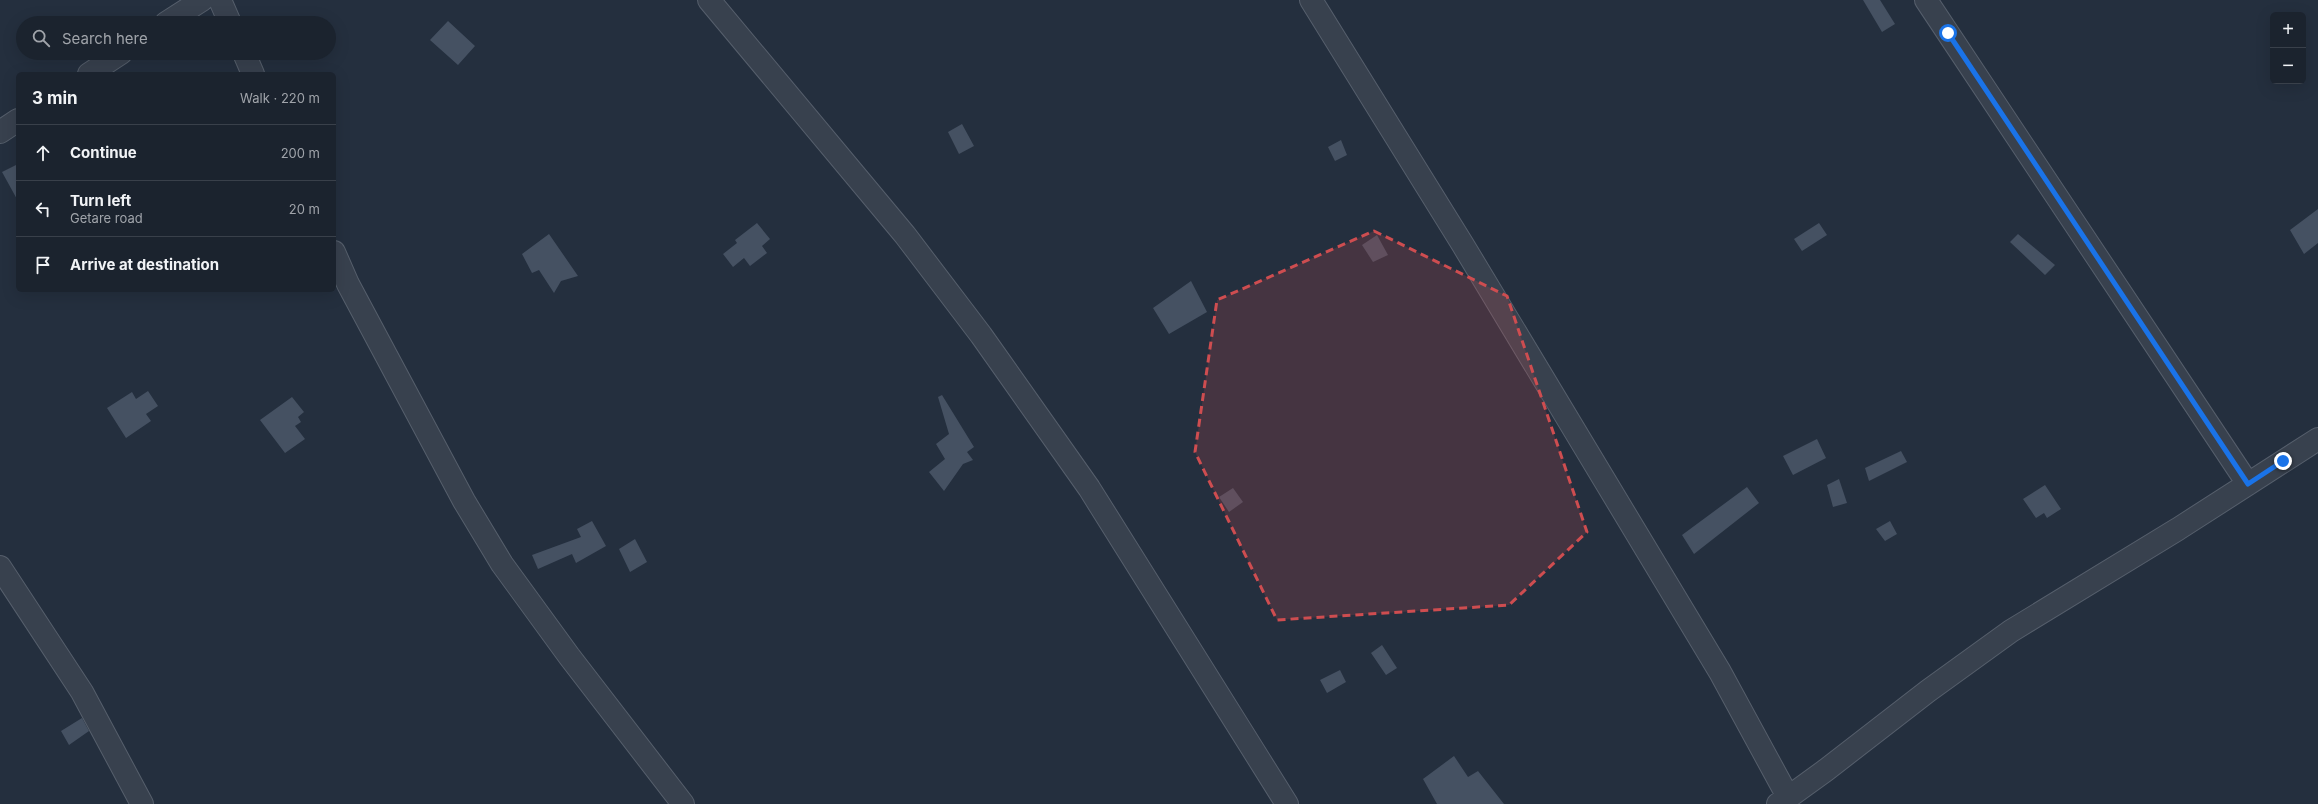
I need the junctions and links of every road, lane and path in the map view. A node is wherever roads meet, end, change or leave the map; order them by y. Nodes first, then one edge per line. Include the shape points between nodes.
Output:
1 (202, 0) edge
2 (220, 0) edge
3 (709, 0) edge
4 (1311, 0) edge
5 (1926, 0) edge
6 (177, 16) edge
7 (227, 16) edge
8 (110, 60) edge
9 (247, 60) edge
10 (92, 72) edge
11 (252, 72) edge
12 (336, 257) edge
13 (2318, 439) edge
14 (2248, 484) junction
15 (0, 567) edge
16 (1782, 802) edge
17 (142, 804) edge
18 (683, 804) edge
19 (1287, 804) edge

1 - 6 street
2 - 7 street
3 - 19 street via 857,176 981,335 1089,488
4 - 16 street via 1463,245 1716,666
5 - 14 street
8 - 10 street
9 - 11 street
12 - 18 street via 348,284 464,501 502,564
13 - 14 street
14 - 16 street via 2011,631
15 - 17 street via 82,692

